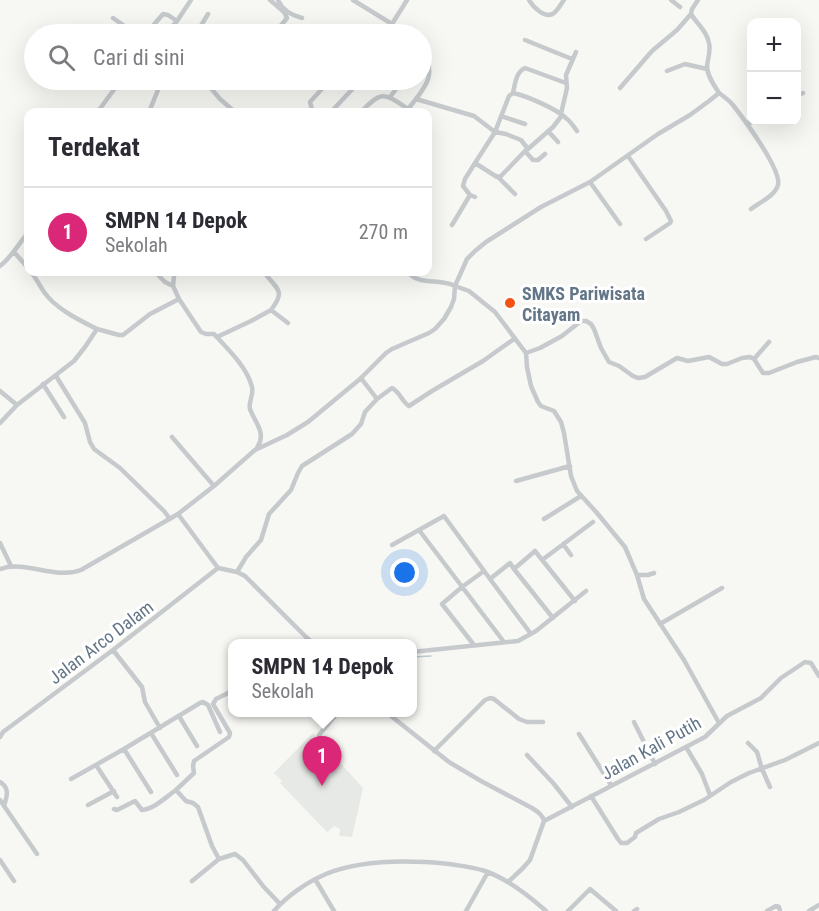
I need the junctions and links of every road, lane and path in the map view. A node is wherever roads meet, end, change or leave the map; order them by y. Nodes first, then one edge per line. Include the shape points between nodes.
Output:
1 (191, 0) edge
2 (270, 0) edge
3 (278, 0) edge
4 (353, 0) edge
5 (407, 0) edge
6 (529, 0) edge
7 (564, 0) edge
8 (671, 0) edge
9 (698, 0) edge
10 (680, 7) dead end
11 (208, 14) dead end
12 (691, 14) junction
13 (112, 18) dead end
14 (302, 18) dead end
15 (177, 21) junction
16 (121, 24) edge
17 (154, 24) edge
18 (174, 24) edge
19 (202, 24) edge
20 (282, 24) edge
21 (392, 24) joint
22 (525, 40) dead end
23 (576, 52) dead end
24 (572, 59) junction
25 (707, 69) junction
26 (667, 71) dead end
27 (566, 83) junction
28 (620, 88) dead end
29 (114, 90) edge
30 (158, 90) edge
31 (212, 90) edge
32 (321, 90) edge
33 (351, 90) edge
34 (395, 90) edge
35 (423, 90) edge
36 (513, 93) junction
37 (718, 93) junction
38 (390, 97) junction
39 (416, 99) junction
40 (100, 108) edge
41 (151, 108) edge
42 (231, 108) edge
43 (312, 108) edge
44 (335, 108) edge
45 (365, 108) edge
46 (403, 108) edge
47 (409, 108) edge
48 (561, 114) junction
49 (501, 116) junction
50 (746, 123) joint
51 (525, 124) dead end
52 (548, 131) junction
53 (577, 131) dead end
54 (495, 132) junction
55 (558, 142) dead end
56 (527, 150) junction
57 (545, 154) dead end
58 (628, 156) junction
59 (475, 163) junction
60 (497, 177) junction
61 (590, 182) junction
62 (515, 194) dead end
63 (751, 209) dead end
64 (620, 224) dead end
65 (452, 225) dead end
66 (24, 238) edge
67 (646, 239) dead end
68 (14, 252) junction
69 (24, 263) edge
70 (0, 266) edge
71 (34, 276) edge
72 (159, 276) edge
73 (174, 276) edge
74 (267, 276) edge
75 (411, 276) edge
76 (173, 286) junction
77 (454, 286) junction
78 (179, 299) junction
79 (272, 310) junction
80 (288, 323) dead end
81 (97, 328) junction
82 (217, 337) junction
83 (514, 339) junction
84 (769, 342) dead end
85 (526, 353) junction
86 (754, 358) junction
87 (819, 358) edge
88 (56, 376) junction
89 (361, 378) junction
90 (44, 384) junction
91 (0, 391) edge
92 (377, 399) junction
93 (16, 405) junction
94 (64, 417) dead end
95 (0, 423) edge
96 (172, 437) dead end
97 (255, 450) junction
98 (570, 466) junction
99 (516, 480) dead end
100 (214, 486) junction
101 (581, 496) junction
102 (174, 517) junction
103 (544, 519) dead end
104 (593, 522) dead end
105 (419, 530) junction
106 (0, 543) edge
107 (563, 544) junction
108 (392, 545) dead end
109 (571, 555) dead end
110 (543, 560) junction
111 (11, 566) junction
112 (218, 568) junction
113 (0, 569) edge
114 (514, 569) junction
115 (484, 571) junction
116 (237, 572) junction
117 (654, 573) dead end
118 (637, 575) junction
119 (490, 579) junction
120 (462, 587) junction
121 (722, 588) dead end
122 (586, 591) dead end
123 (575, 601) junction
124 (553, 618) junction
125 (660, 624) junction
126 (531, 634) junction
127 (307, 639) edge
128 (504, 642) junction
129 (474, 645) junction
130 (113, 650) junction
131 (417, 651) edge
132 (819, 659) edge
133 (811, 663) junction
134 (819, 676) edge
135 (228, 693) edge
136 (179, 716) junction
137 (335, 717) edge
138 (392, 717) edge
139 (543, 722) dead end
140 (634, 722) dead end
141 (719, 723) junction
142 (160, 728) junction
143 (1, 732) edge
144 (220, 732) dead end
145 (151, 733) junction
146 (579, 734) dead end
147 (319, 735) dead end
148 (748, 743) dead end
149 (819, 743) edge
150 (197, 746) dead end
151 (686, 747) junction
152 (124, 749) junction
153 (434, 751) junction
154 (527, 755) dead end
155 (655, 764) junction
156 (96, 765) junction
157 (762, 769) junction
158 (177, 775) dead end
159 (71, 779) dead end
160 (0, 782) edge
161 (610, 785) junction
162 (770, 787) dead end
163 (176, 790) junction
164 (114, 791) junction
165 (151, 792) dead end
166 (710, 795) junction
167 (117, 796) dead end
168 (591, 796) junction
169 (0, 800) edge
170 (88, 805) dead end
171 (4, 806) junction
172 (572, 807) junction
173 (114, 809) dead end
174 (544, 822) junction
175 (37, 854) dead end
176 (219, 858) junction
177 (0, 860) edge
178 (488, 872) junction
179 (315, 879) junction
180 (14, 881) dead end
181 (192, 881) dead end
182 (508, 882) junction
183 (280, 904) junction
184 (819, 905) edge
185 (274, 911) edge
186 (334, 911) edge
187 (466, 911) edge
188 (546, 911) edge
189 (568, 911) edge
190 (616, 911) edge
191 (767, 911) edge
192 (780, 911) edge
193 (809, 911) edge

1 - 15 street
2 - 20 street via 284,12 287,18
3 - 14 street via 286,11
4 - 21 street
5 - 21 street
6 - 7 street via 549,15
8 - 10 street
9 - 12 street
11 - 19 street
12 - 25 street via 709,42
12 - 28 street
13 - 16 street
15 - 17 street via 163,14
15 - 18 street
22 - 24 street
23 - 24 street
24 - 27 street
25 - 26 street via 685,64
25 - 37 street
27 - 36 street via 525,68 520,70
27 - 48 street
29 - 40 street
30 - 41 street
31 - 42 street
32 - 43 street via 310,102
33 - 44 street
34 - 38 street
35 - 39 street
36 - 48 street
36 - 49 street via 508,96
37 - 50 street
37 - 58 street
38 - 45 street via 379,96
38 - 46 street
39 - 47 street
39 - 54 street via 474,116
48 - 52 street via 558,123
48 - 53 street
49 - 51 street
49 - 54 street
50 - 63 street via 779,180 774,193
52 - 55 street
52 - 56 street
54 - 56 street via 521,140
54 - 59 street
56 - 57 street via 536,161
56 - 60 street
58 - 61 street
58 - 67 street via 671,221
59 - 60 street
59 - 65 street via 463,182 473,196
60 - 62 street
61 - 64 street
61 - 77 street via 541,207 475,251
66 - 68 street
68 - 69 street
68 - 70 street
71 - 81 street via 56,305
72 - 76 street
73 - 76 street
74 - 79 street via 280,295
75 - 77 street
76 - 78 street
77 - 83 street via 486,304
77 - 89 street via 454,299 440,325 386,353
78 - 81 street via 150,314 123,335
78 - 82 street via 201,332
79 - 80 street
79 - 82 street
81 - 88 street via 74,361
82 - 97 street via 244,368 252,386 249,403 262,436
83 - 85 street
83 - 92 street via 409,406 392,388
84 - 86 street
85 - 86 street via 584,321 591,324 609,363 638,378 677,358 688,361 709,357 727,364
85 - 98 street via 538,402 554,411 561,422
86 - 87 street via 763,373 769,373
88 - 90 street
88 - 102 street via 85,423 94,449
89 - 92 street
89 - 97 street via 308,422
90 - 93 street
90 - 94 street
91 - 93 street
92 - 116 street via 352,434 302,466 291,490 269,514 261,540
93 - 95 street
96 - 100 street
97 - 100 street
98 - 99 street
98 - 101 street
100 - 102 street
101 - 103 street
101 - 118 street via 625,547
102 - 111 street via 77,572
102 - 112 street
104 - 107 street
105 - 108 street
105 - 115 street via 444,516
105 - 120 street
106 - 111 street
107 - 109 street
107 - 110 street
110 - 114 street via 535,551
110 - 123 street
111 - 113 street
112 - 116 street
112 - 130 street, Jalan Arco Dalam
114 - 119 street via 510,563
114 - 124 street
115 - 119 street
115 - 120 street
116 - 127 street
117 - 118 street
118 - 125 street via 644,599
119 - 126 street
120 - 128 street
120 - 129 street via 442,604
121 - 125 street
122 - 123 street
123 - 124 street
124 - 126 street
125 - 141 street
126 - 128 street via 518,641
128 - 129 street
129 - 131 street
130 - 142 street via 142,687 145,702
130 - 143 street, Jalan Arco Dalam
132 - 133 street, Jalan Kali Putih
133 - 134 street
133 - 141 street, Jalan Kali Putih via 790,670 760,698
135 - 163 street via 213,704 230,737 194,761 194,773
136 - 142 street
136 - 144 street via 203,702
136 - 150 street
137 - 147 street
138 - 153 street
139 - 153 street via 519,719 490,698
140 - 155 street
141 - 151 street, Jalan Kali Putih via 705,737
142 - 145 street
145 - 152 street
145 - 158 street
146 - 161 street
148 - 157 street via 757,752
149 - 157 street
151 - 155 street, Jalan Kali Putih
151 - 166 street
152 - 156 street
152 - 165 street
153 - 174 street via 537,811
154 - 172 street
155 - 161 street, Jalan Kali Putih
156 - 159 street
156 - 164 street
157 - 162 street
157 - 166 street
160 - 171 street via 7,791
161 - 168 street, Jalan Kali Putih
163 - 173 street via 144,810 135,801
163 - 176 street via 198,807
164 - 167 street
164 - 170 street
166 - 168 street via 659,819 624,844
168 - 172 street, Jalan Kali Putih
169 - 171 street
171 - 175 street
172 - 174 street, Jalan Kali Putih
174 - 182 street via 530,860
176 - 181 street
176 - 183 street via 235,854 240,857
177 - 180 street
178 - 179 street via 399,861 352,866
178 - 182 street
178 - 187 street
179 - 183 street
179 - 186 street
182 - 188 street
183 - 185 street
184 - 193 street
189 - 190 street via 590,889
191 - 192 street via 776,906

